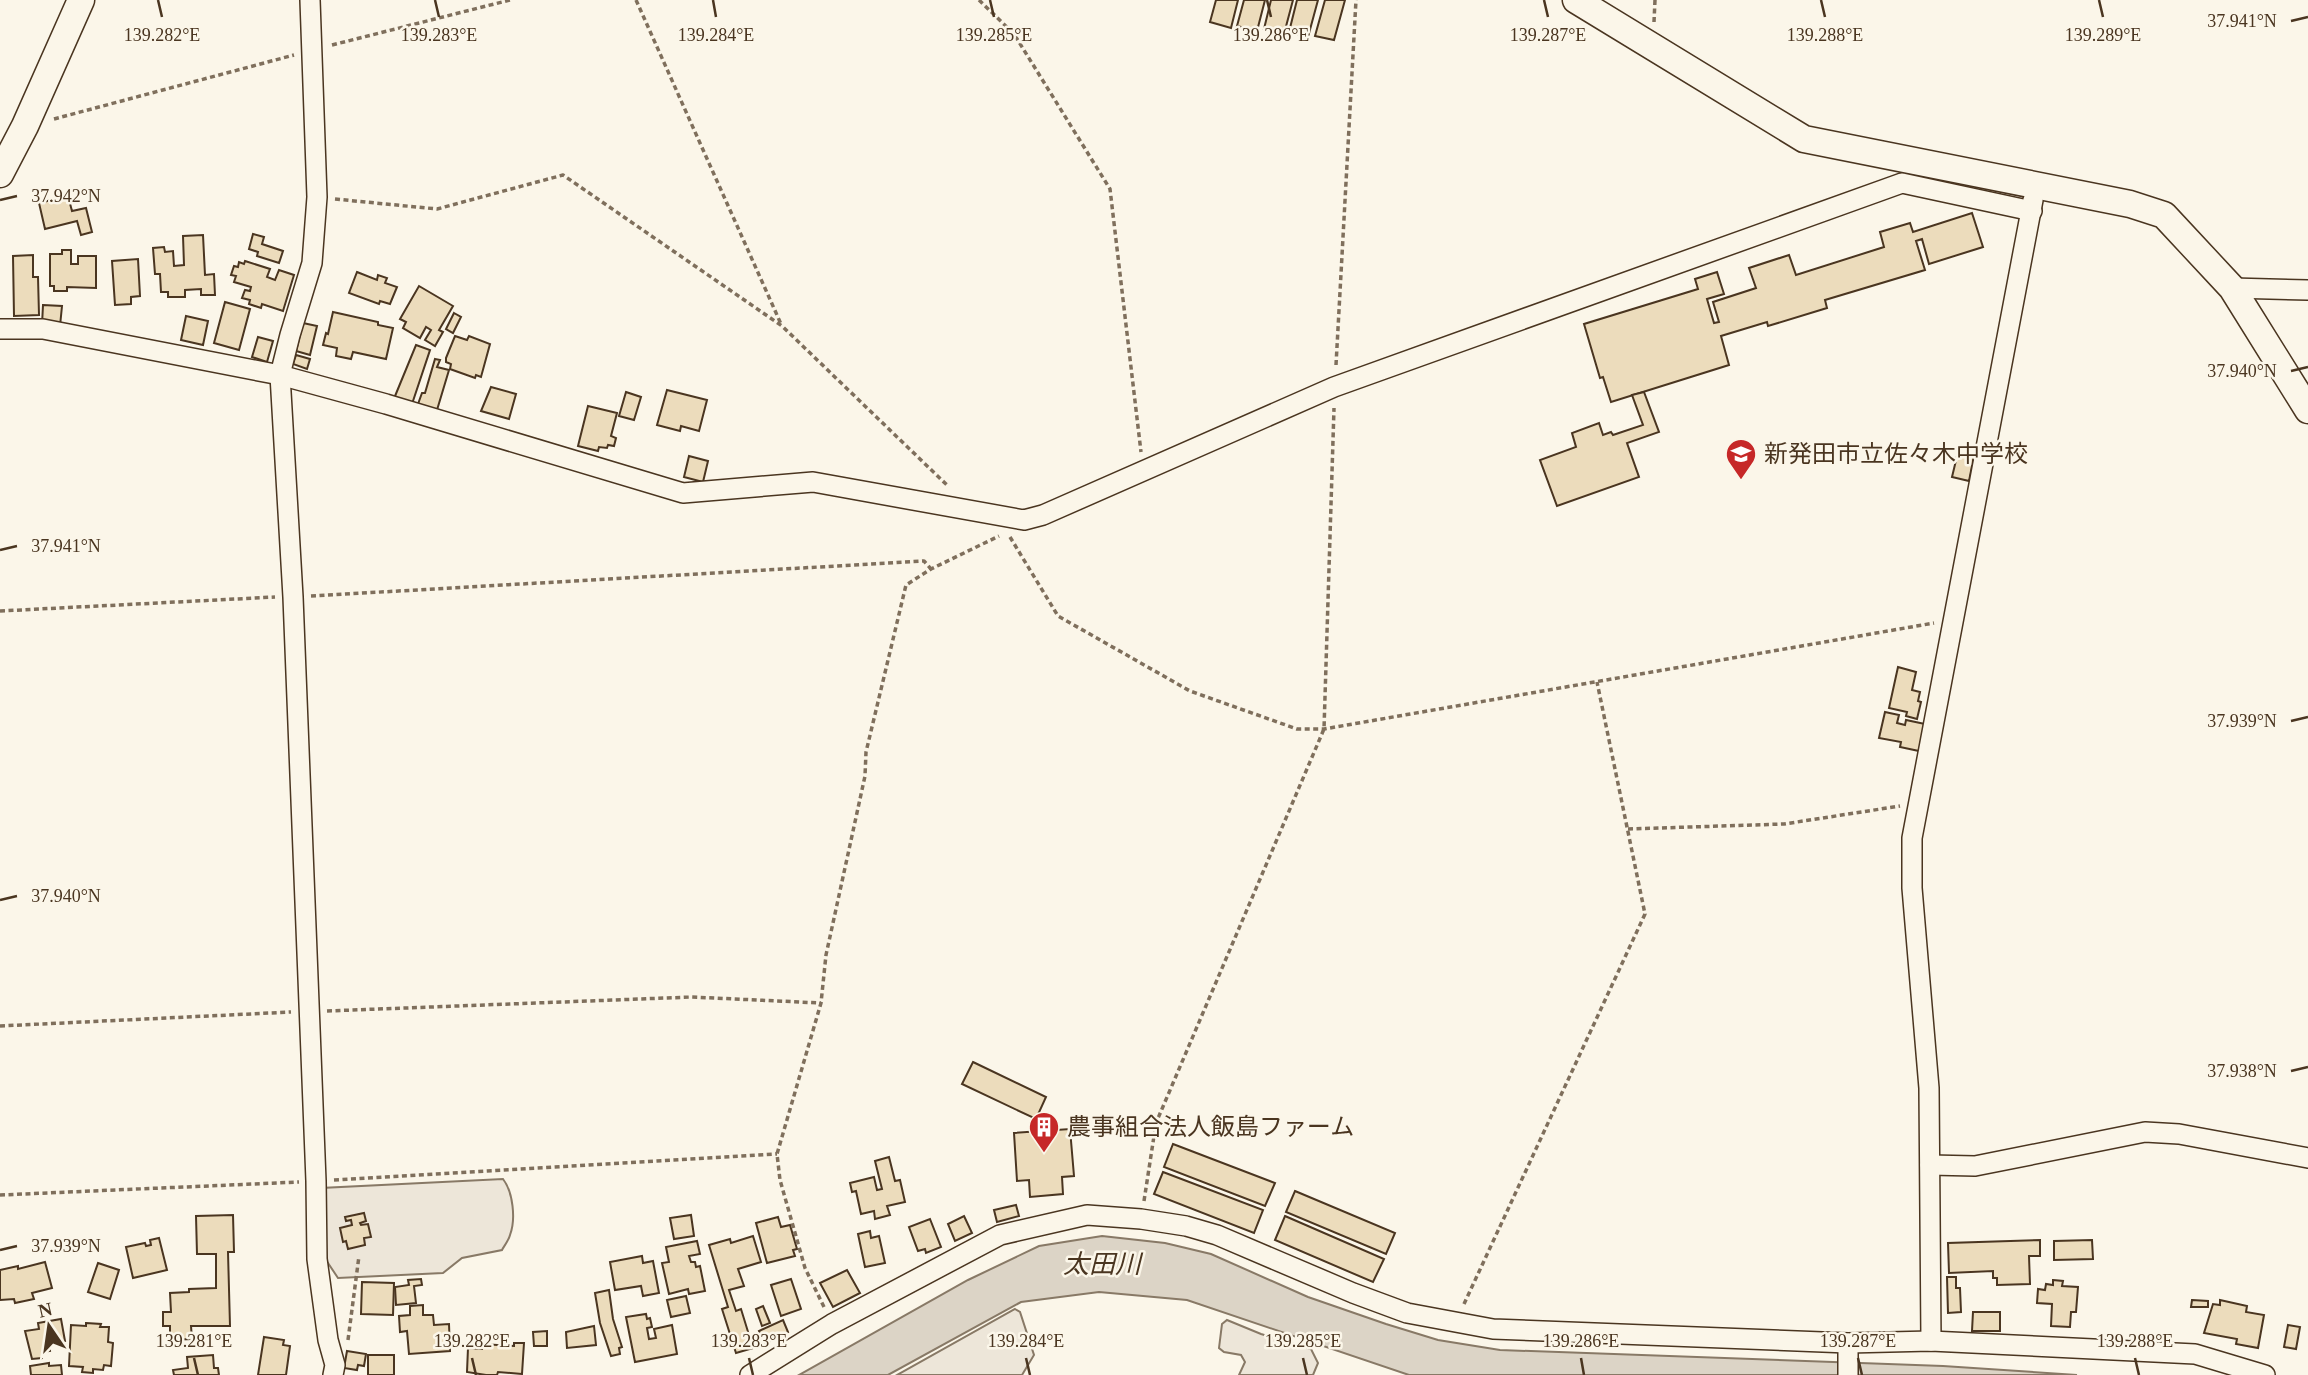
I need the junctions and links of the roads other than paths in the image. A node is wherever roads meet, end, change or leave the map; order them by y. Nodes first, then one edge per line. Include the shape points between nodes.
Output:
1 (81, 0) edge
2 (310, 0) edge
3 (1576, 0) edge
4 (0, 174) edge
5 (2035, 184) junction
6 (2032, 211) junction
7 (2232, 288) junction
8 (2308, 290) edge
9 (0, 329) edge
10 (280, 376) junction
11 (2308, 410) edge
12 (2308, 1158) edge
13 (1930, 1165) junction
14 (1931, 1341) junction
15 (1847, 1358) edge
16 (333, 1375) edge
17 (750, 1375) edge
18 (2265, 1375) edge

1 - 4 street
2 - 10 street via 317,197 312,263
3 - 5 street via 1804,139
5 - 6 street
5 - 7 street via 2164,215
6 - 10 street via 1902,183 1334,387 1024,520 813,482 683,493
6 - 13 street via 1912,838
7 - 8 street
7 - 11 street
9 - 10 street via 43,330
10 - 16 street via 293,597 317,1259
12 - 13 street via 2145,1132 1975,1166
13 - 14 street
14 - 15 street
14 - 18 street via 2195,1354
15 - 17 street via 1455,1323 1396,1309 1217,1235 1142,1219 1087,1215 1000,1235 832,1324

